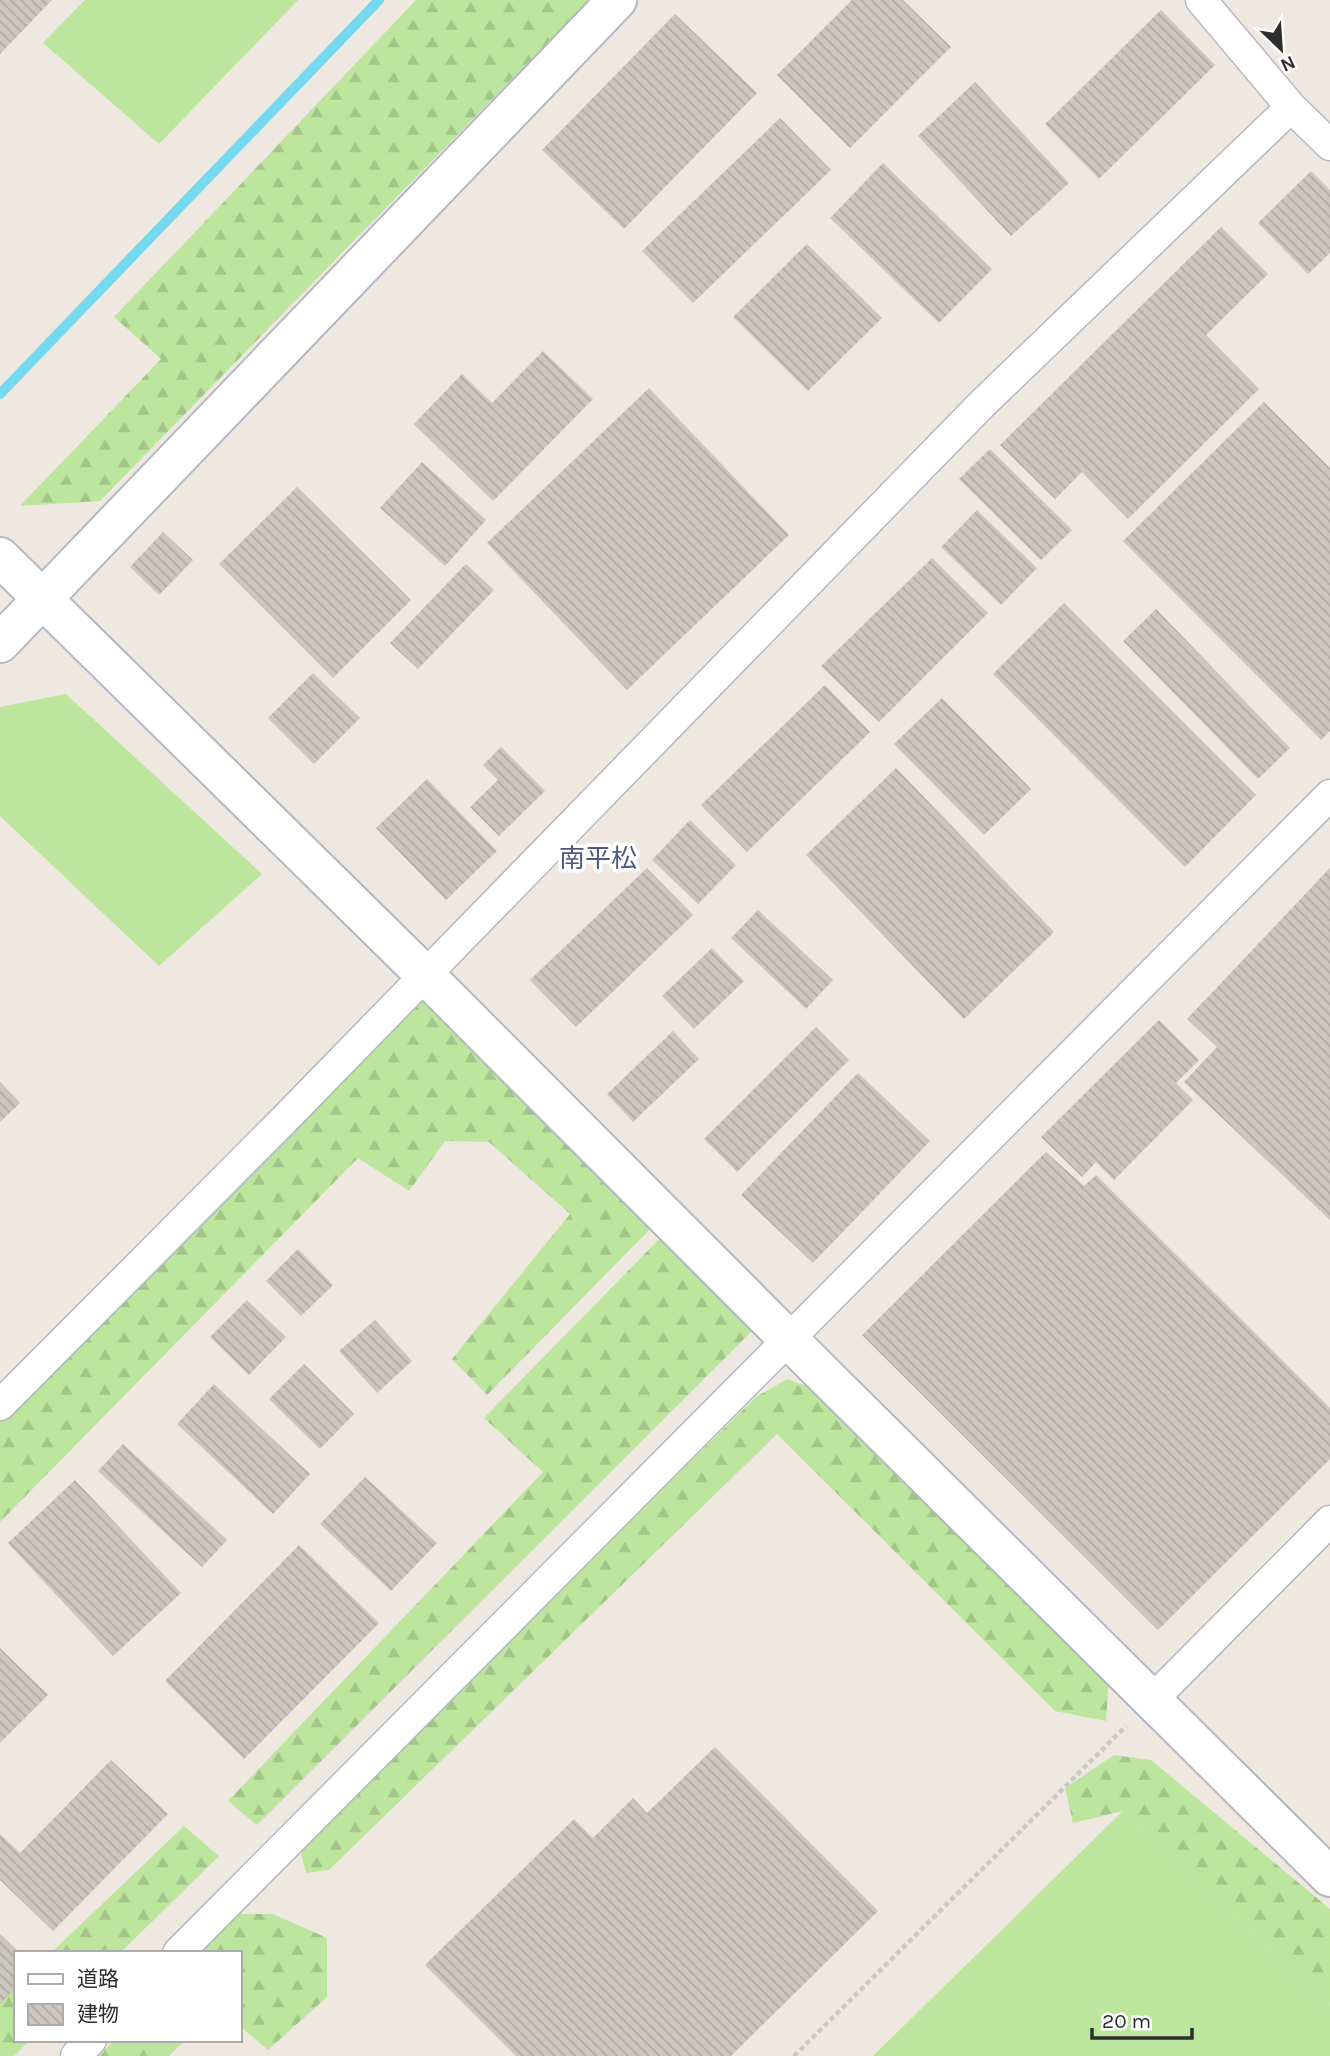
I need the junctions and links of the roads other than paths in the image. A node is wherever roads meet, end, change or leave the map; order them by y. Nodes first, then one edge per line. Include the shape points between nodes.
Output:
1 (617, 0) edge
2 (1201, 0) edge
3 (1291, 107) junction
4 (1330, 145) edge
5 (0, 556) edge
6 (43, 599) junction
7 (0, 643) edge
8 (1330, 795) edge
9 (425, 975) junction
10 (789, 1340) junction
11 (0, 1405) edge
12 (1330, 1521) edge
13 (1151, 1701) junction
14 (1330, 1877) edge
15 (180, 1951) edge
16 (89, 2042) edge
17 (76, 2056) edge

1 - 6 street
2 - 3 street
3 - 4 street
3 - 9 street via 982,404
5 - 6 street
6 - 7 street
6 - 9 street
8 - 10 street
9 - 10 street
9 - 11 street
10 - 13 street
10 - 15 street
12 - 13 street
13 - 14 street
16 - 17 street

